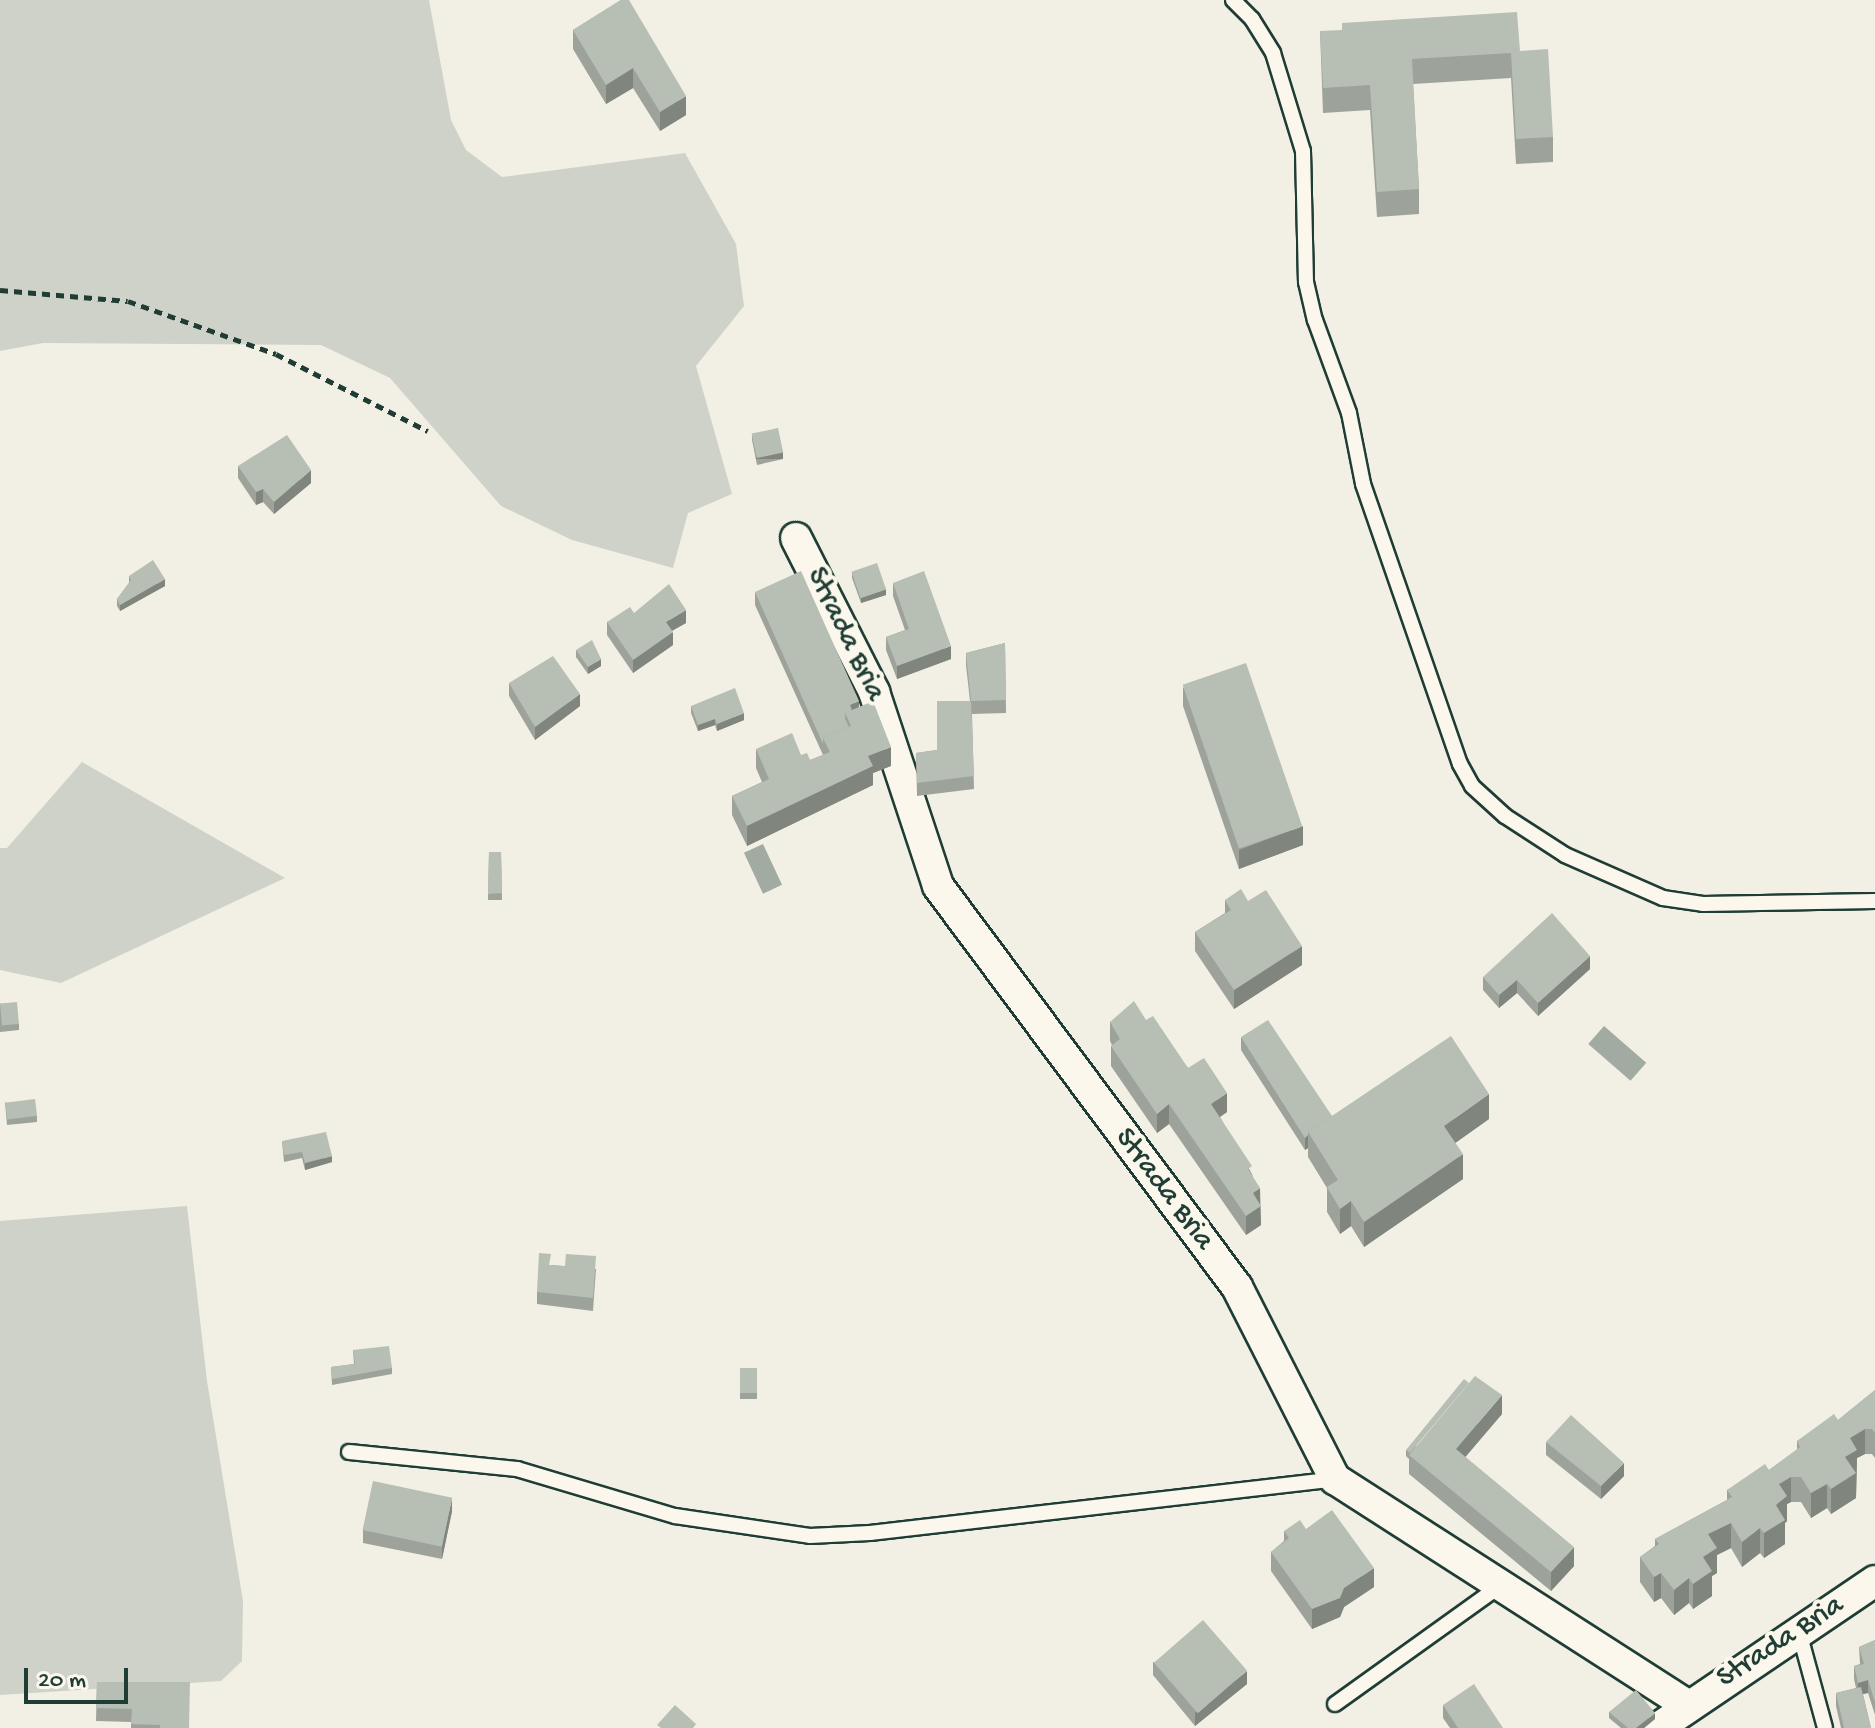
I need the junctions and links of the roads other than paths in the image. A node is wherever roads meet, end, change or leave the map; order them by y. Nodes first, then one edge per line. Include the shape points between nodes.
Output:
1 (1233, 0) edge
2 (796, 538) dead end
3 (1875, 901) edge
4 (349, 1452) dead end
5 (1335, 1479) junction
6 (1875, 1581) edge
7 (1500, 1586) junction
8 (1799, 1629) junction
9 (1335, 1704) dead end
10 (1687, 1705) junction
11 (1658, 1728) edge
12 (1825, 1728) edge

1 - 3 lane via 1273,53 1299,137 1306,183 1306,282 1315,320 1349,413 1363,484 1472,786 1505,816 1565,855 1663,898 1703,904
2 - 5 street, Strada Bria via 874,692 938,886 1237,1287
4 - 5 lane via 517,1469 675,1516 810,1536
5 - 7 street, Strada Bria
6 - 8 street, Strada Bria
7 - 9 lane
7 - 10 street, Strada Bria
8 - 10 street, Strada Bria
8 - 12 lane
10 - 11 street, Strada Bria

